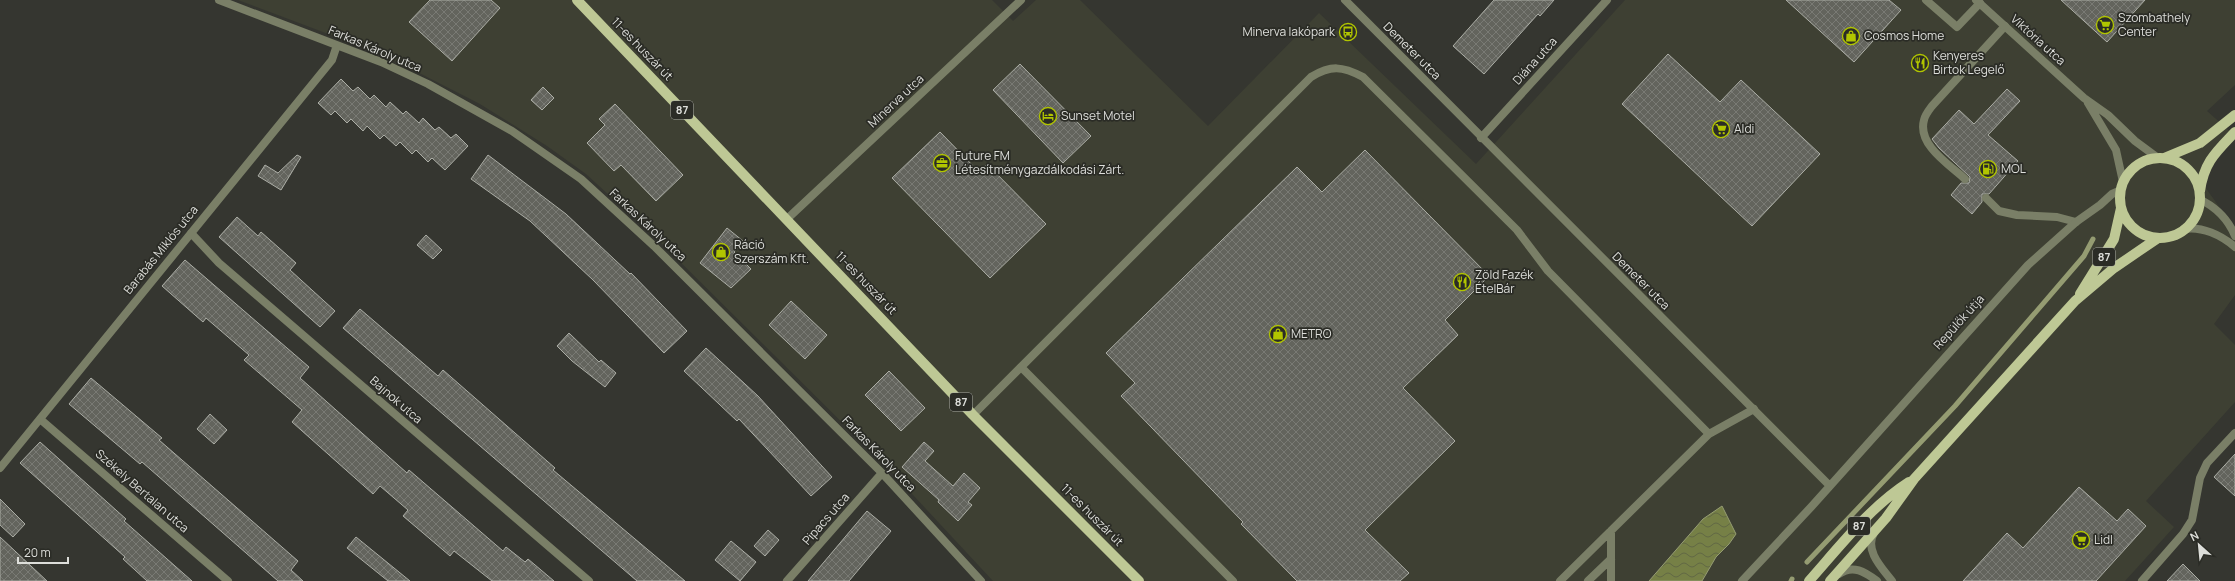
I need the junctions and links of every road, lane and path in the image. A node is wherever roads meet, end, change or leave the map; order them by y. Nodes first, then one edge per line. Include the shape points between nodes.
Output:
1 (219, 0) edge
2 (577, 0) edge
3 (1021, 0) edge
4 (1345, 0) edge
5 (1607, 0) edge
6 (1926, 0) edge
7 (1978, 1) edge
8 (2005, 26) junction
9 (337, 45) junction
10 (2084, 98) junction
11 (2235, 115) edge
12 (2235, 132) edge
13 (1481, 138) junction
14 (2161, 158) junction
15 (1965, 179) dead end
16 (2122, 186) junction
17 (2199, 196) junction
18 (1986, 198) dead end
19 (2121, 208) junction
20 (787, 219) junction
21 (2076, 222) junction
22 (2184, 229) junction
23 (191, 233) junction
24 (2235, 236) edge
25 (2158, 238) junction
26 (2235, 247) edge
27 (2075, 301) junction
28 (1020, 368) junction
29 (1754, 409) junction
30 (973, 415) junction
31 (40, 419) junction
32 (2235, 433) edge
33 (1709, 434) junction
34 (0, 468) edge
35 (882, 473) junction
36 (1914, 479) junction
37 (1829, 486) junction
38 (1878, 527) junction
39 (1611, 531) junction
40 (1611, 559) junction
41 (228, 581) edge
42 (589, 581) edge
43 (787, 581) edge
44 (981, 581) edge
45 (1139, 581) edge
46 (1233, 581) edge
47 (1560, 581) edge
48 (1588, 581) edge
49 (1611, 581) edge
50 (1742, 581) edge
51 (1809, 581) edge
52 (1830, 581) edge
53 (1877, 581) edge
54 (1892, 581) edge
55 (2142, 581) edge

1 - 9 street, Farkas Károly utca
2 - 20 main road, 11-es huszár út / 87
3 - 20 street, Minerva utca
4 - 13 street, Demeter utca
5 - 13 street, Diána utca
6 - 7 street via 1957,27
7 - 8 street, Viktória utca
8 - 10 street, Viktória utca
8 - 15 street via 1932,106 1924,120 1928,145
9 - 23 street, Barabás Miklós utca via 332,60
9 - 35 street, Farkas Károly utca via 381,62 476,109 581,179 654,246
10 - 14 street, Viktória utca via 2108,115 2135,141
10 - 16 street, Viktória utca via 2116,150
11 - 14 main road via 2200,143
12 - 17 main road, 87 via 2215,152 2205,167
13 - 29 street, Demeter utca
14 - 16 main road via 2137,165
14 - 17 main road via 2181,164 2190,172 2196,182
16 - 19 main road, 87
16 - 21 street, Repülők útja
17 - 22 main road, 87 via 2195,216
17 - 24 street via 2222,215
18 - 21 street via 1999,211 2017,216 2057,217
19 - 25 main road via 2134,229
19 - 27 main road, 87 via 2114,239
20 - 30 main road, 11-es huszár út / 87
21 - 37 street, Repülők útja via 2028,265
22 - 25 main road, 87 via 2169,237
22 - 26 street via 2207,231
23 - 31 street, Barabás Miklós utca
23 - 42 street, Bajnok utca via 219,264
25 - 27 main road, 87 via 2114,268
27 - 36 main road, 87
28 - 30 street
28 - 33 street via 1311,77 1323,69 1336,68 1350,70 1368,83 1517,230 1548,271
28 - 46 street
29 - 33 street
29 - 37 street, Demeter utca
30 - 45 main road, 11-es huszár út / 87
31 - 34 street, Barabás Miklós utca
31 - 41 street, Székely Bertalan utca
32 - 55 street via 2207,463 2200,478 2192,520
33 - 39 street
35 - 43 street, Pipacs utca
35 - 44 street, Farkas Károly utca
36 - 38 main road, 87
36 - 51 main road, 87 via 1875,509
37 - 50 street
38 - 52 main road, 87
38 - 54 street via 1870,540 1872,551
39 - 40 street
39 - 47 street
40 - 48 street
40 - 49 street
52 - 53 street via 1844,570 1850,569 1861,571

